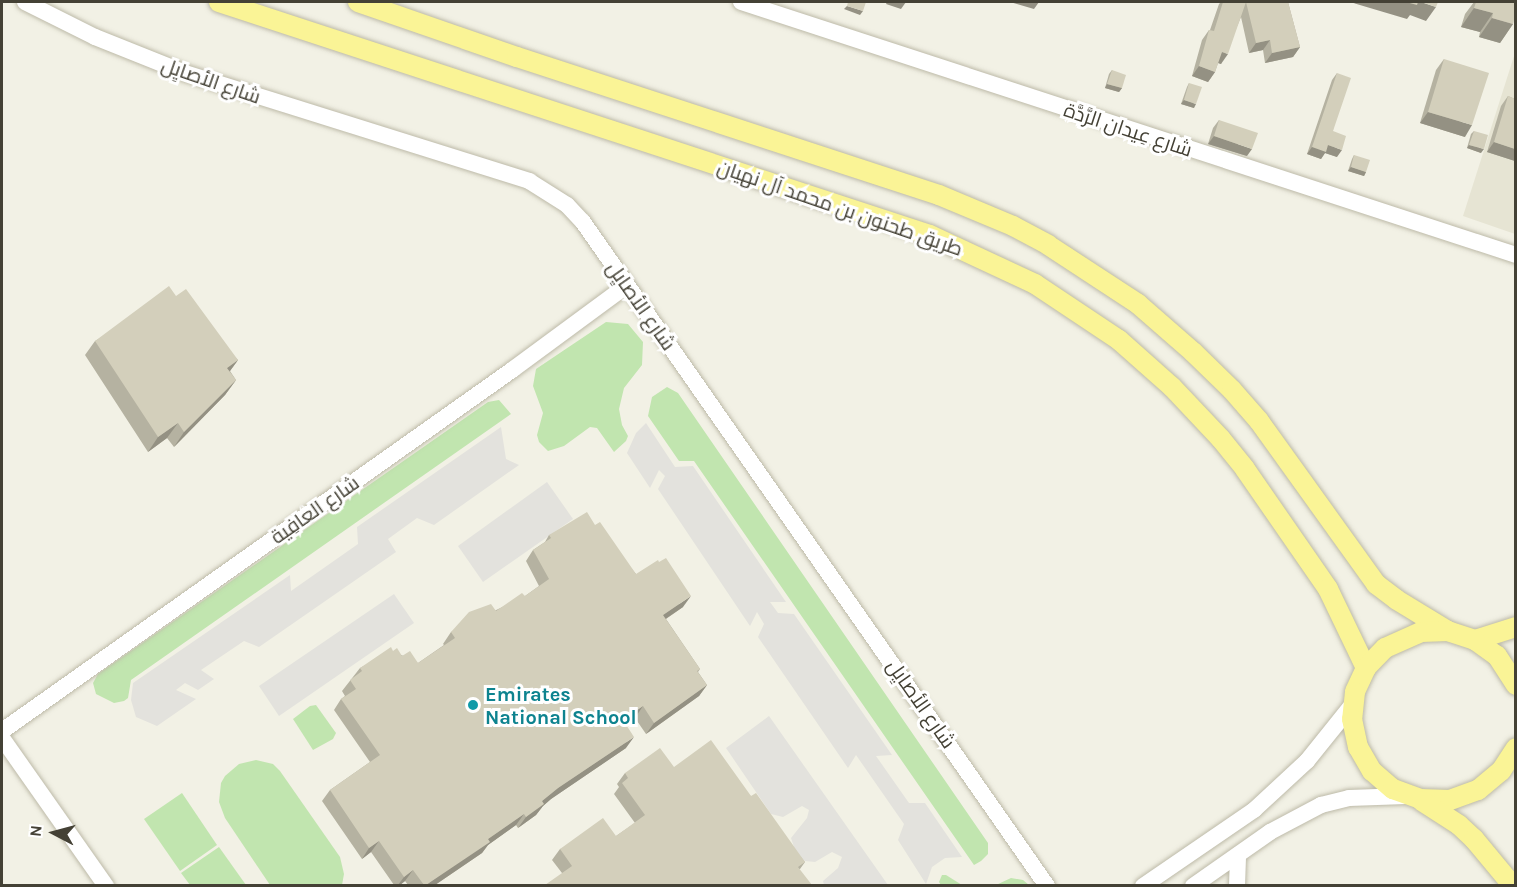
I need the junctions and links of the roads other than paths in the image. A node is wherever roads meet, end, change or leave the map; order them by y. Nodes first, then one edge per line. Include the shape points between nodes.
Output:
1 (25, 2) edge
2 (219, 2) edge
3 (358, 2) edge
4 (741, 2) edge
5 (1515, 255) edge
6 (626, 286) junction
7 (1515, 627) edge
8 (1448, 632) junction
9 (1475, 640) junction
10 (1366, 668) junction
11 (1515, 686) edge
12 (1352, 705) junction
13 (2, 731) edge
14 (2, 738) edge
15 (1515, 748) edge
16 (1413, 797) junction
17 (1238, 855) junction
18 (1195, 884) edge
19 (106, 885) edge
20 (1047, 885) edge
21 (1143, 885) edge
22 (1217, 885) edge
23 (1237, 885) edge
24 (1513, 885) edge

1 - 6 street, شارع الأصايِل via 95,37 185,73 529,181 558,198 583,222
2 - 10 main road, طريق طحنون بن محمد آل نهيان via 920,232 1035,284 1119,340 1172,387 1221,439 1328,589
3 - 8 main road, طريق طحنون بن محمد آل نهيان via 939,195 1047,245 1138,304 1193,352 1258,421 1376,584
4 - 5 street, شارع عِيدان الرَّدَّة
6 - 13 street, شارع العافِية
6 - 20 street, شارع الأصايِل
7 - 9 main road
8 - 9 main road
8 - 10 main road via 1408,636 1385,648
9 - 11 main road via 1497,656
10 - 12 main road
12 - 16 main road via 1354,733 1364,760 1382,781
12 - 21 street via 1307,761 1261,804
14 - 19 street
15 - 16 main road via 1502,771 1478,790 1450,800
16 - 17 street via 1349,798 1321,805 1270,831
16 - 24 main road via 1459,825
17 - 18 street
17 - 23 street
18 - 22 street

